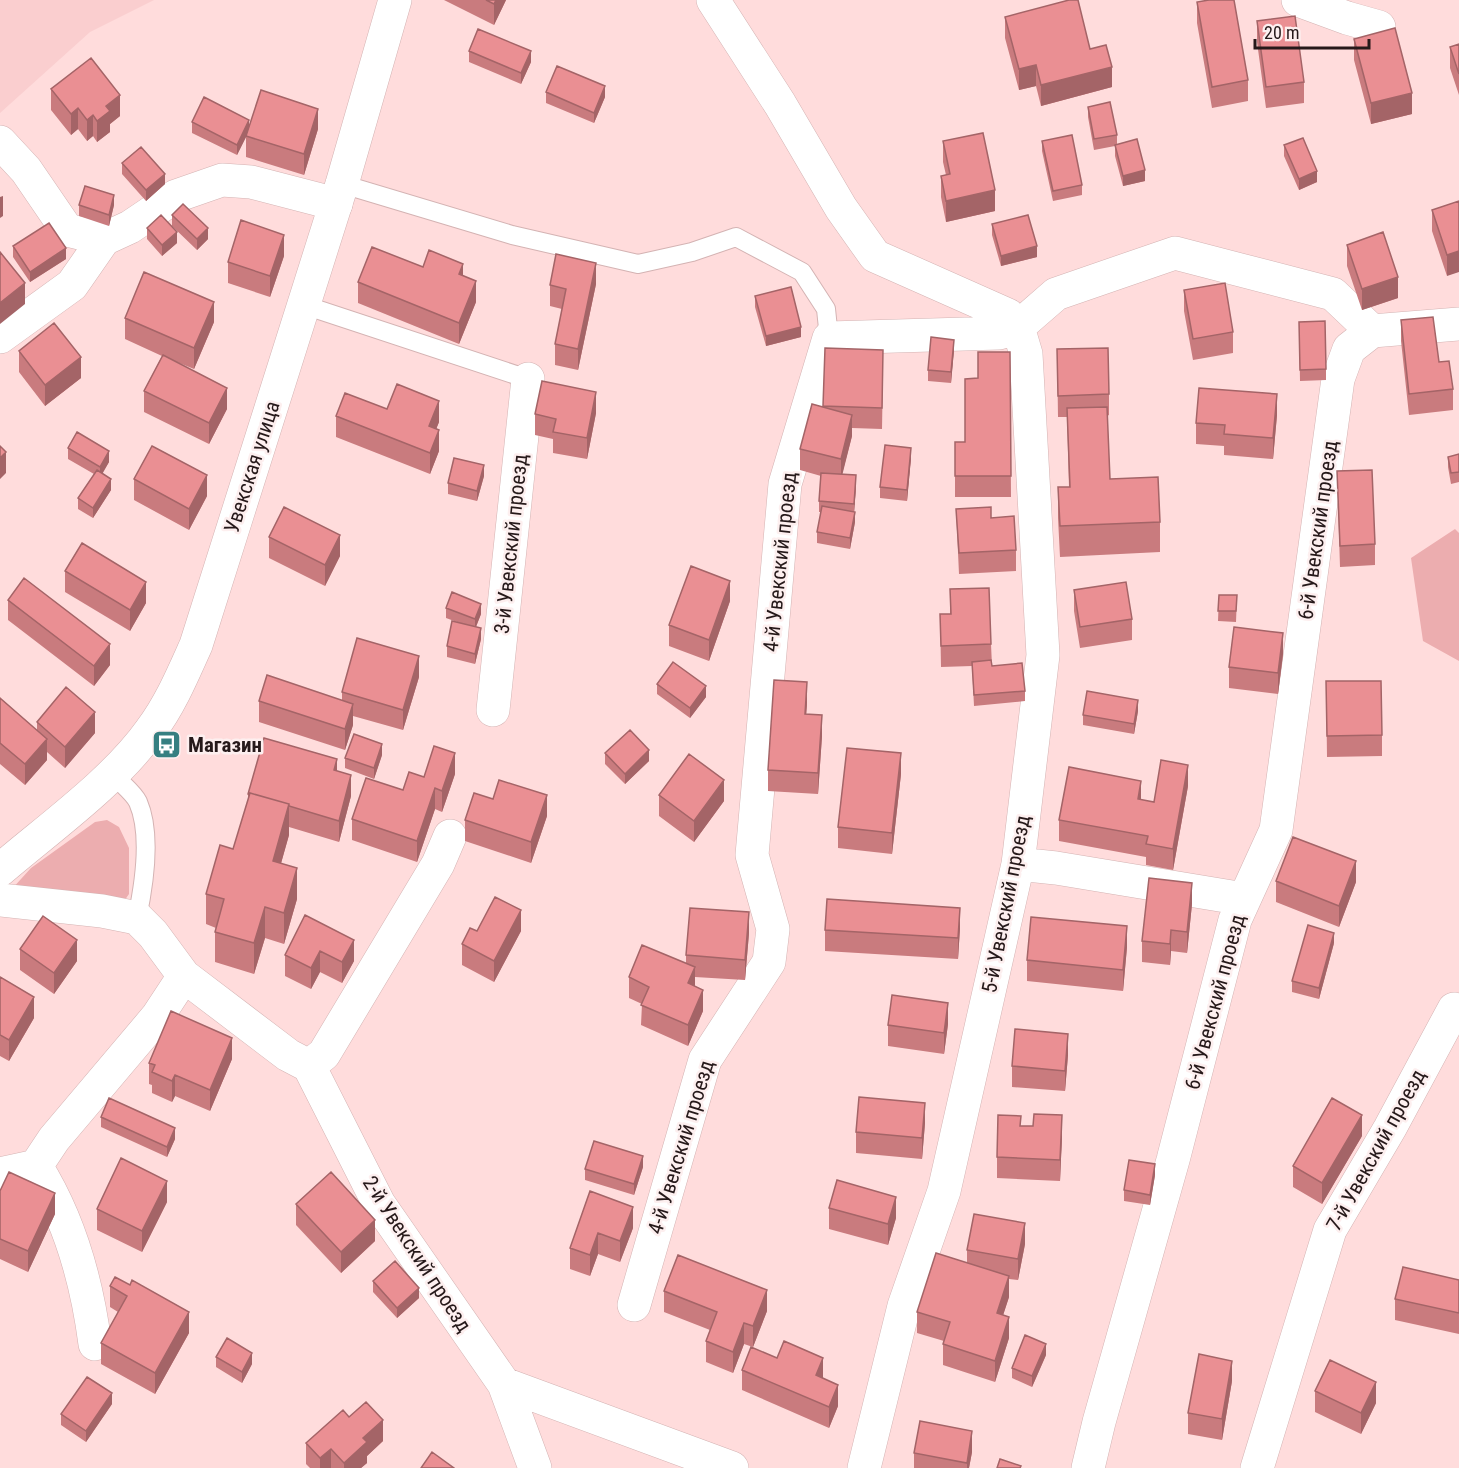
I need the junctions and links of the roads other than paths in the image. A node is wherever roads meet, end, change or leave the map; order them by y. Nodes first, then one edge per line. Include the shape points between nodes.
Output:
1 (395, 0) edge
2 (712, 0) edge
3 (1298, 0) edge
4 (1379, 27) dead end
5 (0, 142) edge
6 (339, 194) junction
7 (104, 239) junction
8 (304, 305) junction
9 (1459, 324) edge
10 (1018, 327) junction
11 (1372, 331) junction
12 (0, 337) edge
13 (829, 338) junction
14 (528, 379) joint
15 (493, 710) dead end
16 (113, 774) junction
17 (450, 836) dead end
18 (1018, 864) junction
19 (0, 870) edge
20 (1244, 899) junction
21 (0, 900) edge
22 (137, 918) junction
23 (184, 976) junction
24 (1454, 1009) dead end
25 (309, 1066) junction
26 (36, 1166) junction
27 (0, 1174) edge
28 (634, 1305) dead end
29 (95, 1344) dead end
30 (504, 1384) junction
31 (535, 1468) edge
32 (732, 1468) edge
33 (864, 1468) edge
34 (1088, 1468) edge
35 (1257, 1468) edge

1 - 6 street, Увекская улица
2 - 10 street via 875,256 1008,315
3 - 4 street
5 - 7 street via 26,170 67,230
6 - 7 street via 222,180 176,196 130,227
6 - 8 street, Увекская улица
6 - 13 lane via 638,264 736,237 802,272 826,309
7 - 12 street via 72,285
8 - 14 lane
8 - 16 street, Увекская улица via 196,645 152,730
9 - 11 street
10 - 11 street via 1056,294 1175,253 1333,294
10 - 13 street via 999,333
10 - 18 street, 5-й Увекский проезд via 1026,354 1043,656
11 - 20 street, 6-й Увекский проезд via 1349,349 1338,379 1276,830
13 - 28 street, 4-й Увекский проезд via 785,484 752,855 773,929 769,962 705,1060
14 - 15 street, 3-й Увекский проезд
16 - 19 street, Увекская улица
16 - 22 lane via 137,801 146,831
17 - 25 street via 438,864 324,1054
18 - 20 street
18 - 33 street, 5-й Увекский проезд via 944,1191 904,1305
20 - 34 street, 6-й Увекский проезд via 1235,920
21 - 22 street via 102,910
22 - 23 street
23 - 25 street via 288,1055
23 - 26 street via 157,1017 54,1139
24 - 35 street, 7-й Увекский проезд via 1330,1230
25 - 30 street, 2-й Увекский проезд via 380,1204
26 - 27 street
26 - 29 street via 65,1221 90,1300
30 - 31 street, 2-й Увекский проезд
30 - 32 street

